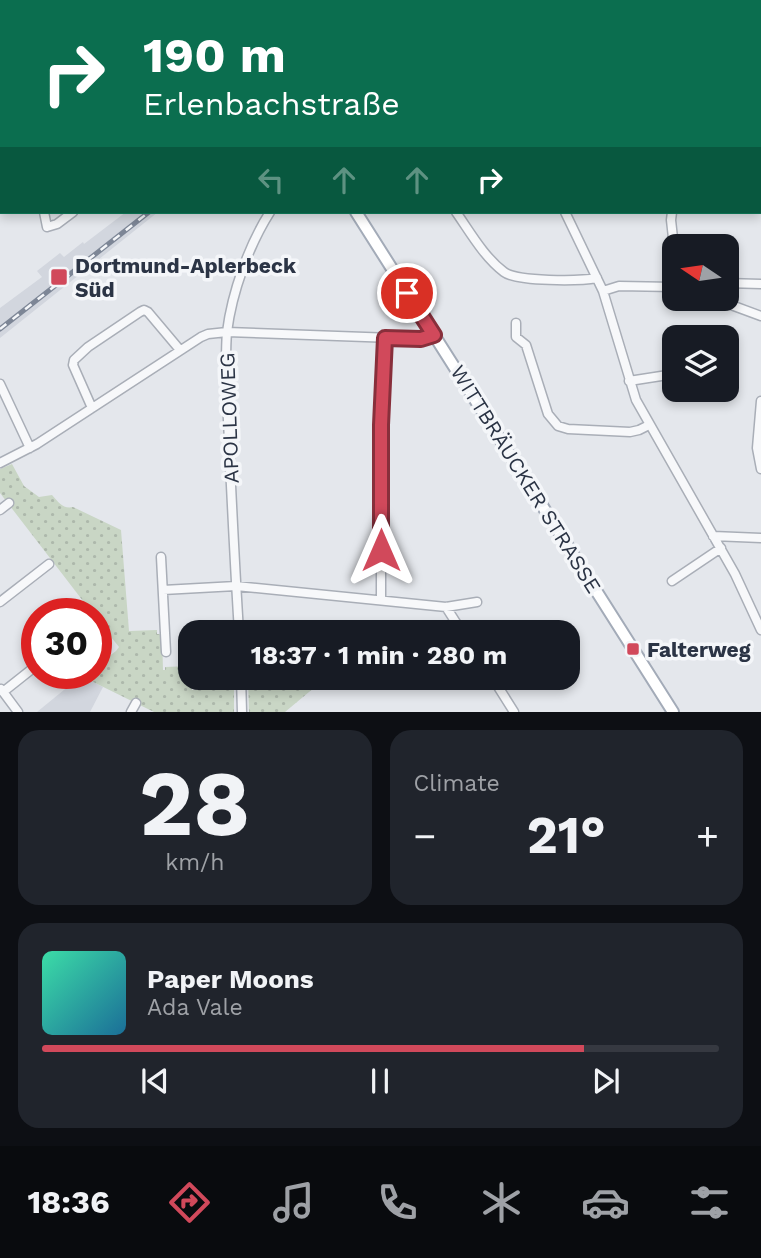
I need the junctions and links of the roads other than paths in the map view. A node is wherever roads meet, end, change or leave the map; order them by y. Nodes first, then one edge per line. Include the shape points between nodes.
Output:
1 (44, 214) edge
2 (70, 214) edge
3 (269, 214) edge
4 (357, 214) edge
5 (457, 214) edge
6 (566, 214) edge
7 (672, 214) edge
8 (673, 234) edge
9 (597, 278) junction
10 (739, 283) edge
11 (761, 284) edge
12 (662, 287) edge
13 (603, 290) junction
14 (739, 308) edge
15 (761, 316) edge
16 (516, 323) dead end
17 (227, 332) junction
18 (434, 335) junction
19 (385, 338) junction
20 (180, 350) junction
21 (662, 376) edge
22 (629, 381) junction
23 (0, 384) edge
24 (761, 401) edge
25 (92, 408) junction
26 (649, 425) junction
27 (30, 448) junction
28 (0, 463) edge
29 (761, 470) edge
30 (9, 503) dead end
31 (0, 510) edge
32 (713, 536) junction
33 (761, 538) edge
34 (721, 548) junction
35 (161, 557) dead end
36 (49, 564) dead end
37 (672, 581) dead end
38 (236, 586) junction
39 (163, 590) junction
40 (381, 600) junction
41 (0, 601) edge
42 (477, 603) dead end
43 (446, 607) junction
44 (238, 620) edge
45 (454, 620) edge
46 (761, 630) edge
47 (166, 652) dead end
48 (21, 676) edge
49 (1, 690) edge
50 (241, 690) edge
51 (500, 690) edge
52 (136, 703) dead end
53 (18, 712) edge
54 (131, 712) edge
55 (242, 712) edge
56 (514, 712) edge
57 (673, 712) edge

1 - 2 street via 47,227
3 - 17 street, APOLLOWEG via 245,263
4 - 18 main road, WITTBRÄUCKER STRASSE
5 - 9 street via 508,275 564,281
6 - 9 street
7 - 8 street
9 - 13 street
10 - 11 street
12 - 13 street
13 - 22 street
14 - 15 street
16 - 26 street via 516,337 526,345 548,414 558,426 636,432
17 - 19 street
17 - 20 street via 208,334
17 - 38 street, APOLLOWEG
18 - 19 street
18 - 57 main road, WITTBRÄUCKER STRASSE
19 - 40 street
20 - 25 street
20 - 25 street via 148,312 140,312 74,360
21 - 22 street
22 - 26 street
23 - 27 street
24 - 29 street via 757,448
25 - 27 street
26 - 32 street
27 - 28 street
30 - 31 street
32 - 33 street
32 - 34 street
34 - 37 street
34 - 46 street
35 - 39 street
36 - 41 street
38 - 39 street
38 - 40 street
38 - 44 street, APOLLOWEG
39 - 47 street
40 - 43 street
42 - 43 street
43 - 45 street
48 - 49 street
49 - 53 street
50 - 55 street
51 - 56 street
52 - 54 street

